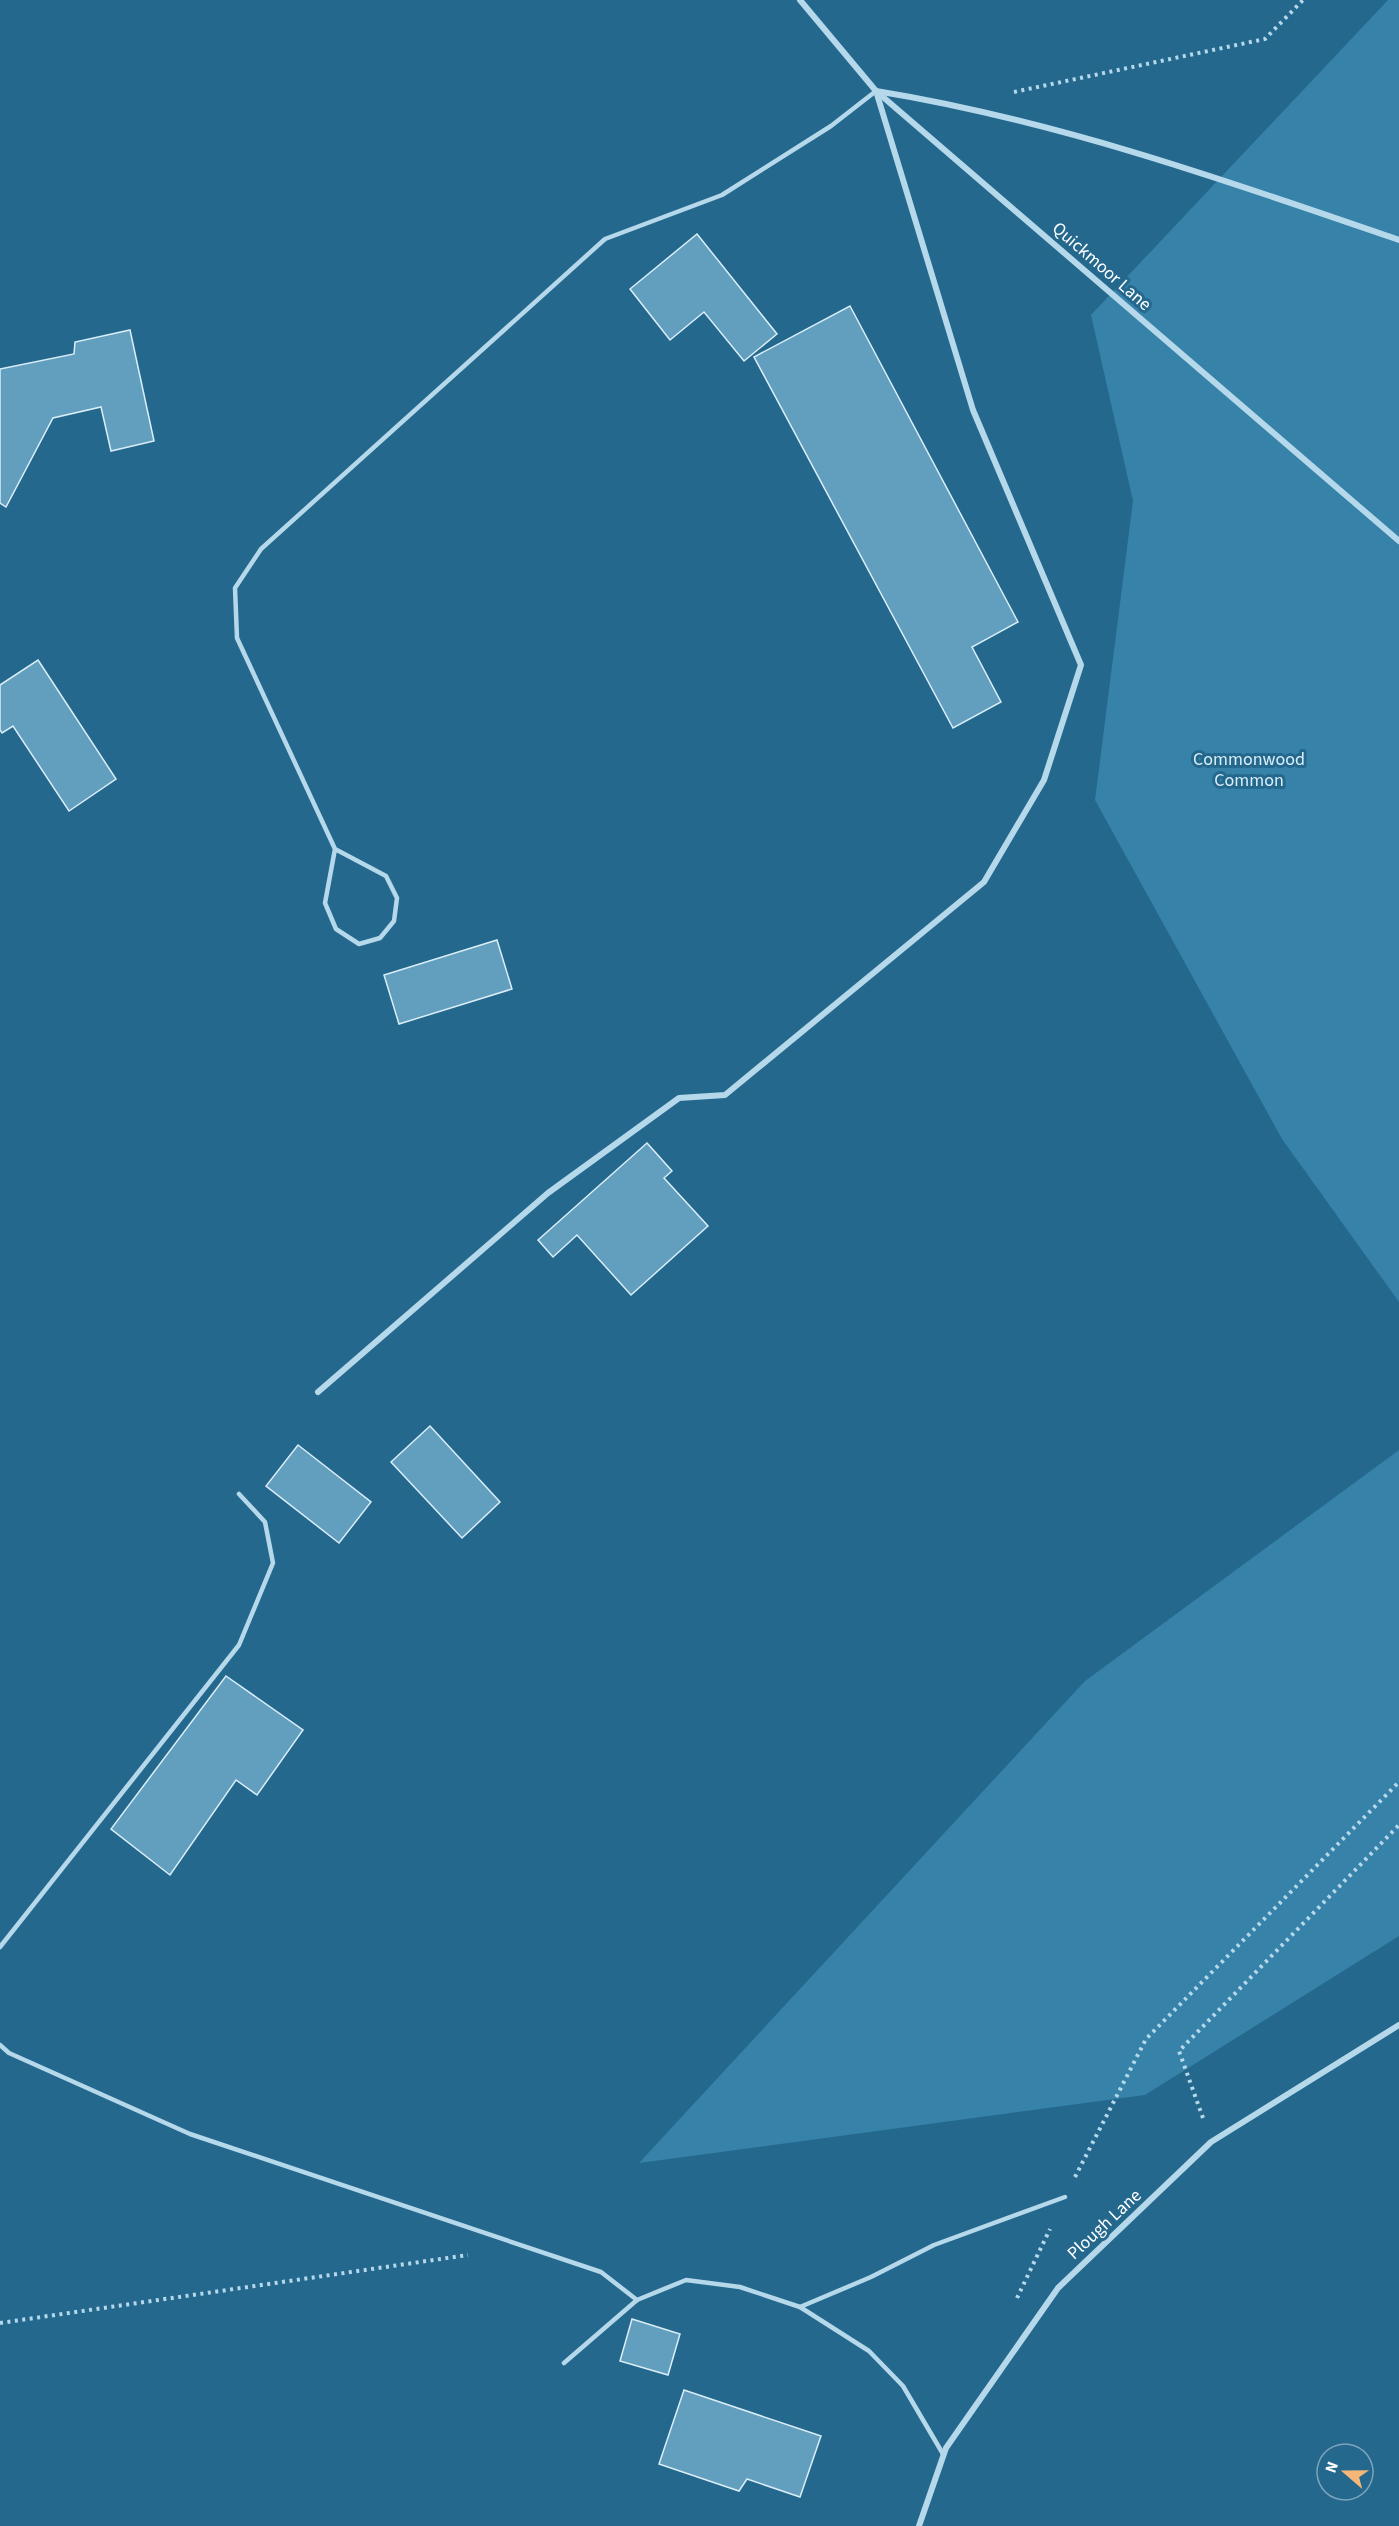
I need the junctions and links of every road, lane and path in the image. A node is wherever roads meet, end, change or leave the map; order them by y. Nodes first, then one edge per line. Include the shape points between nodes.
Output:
1 (800, 0) edge
2 (1303, 0) edge
3 (876, 91) junction
4 (1002, 95) dead end
5 (1399, 240) edge
6 (1399, 541) edge
7 (335, 849) junction
8 (318, 1392) dead end
9 (239, 1494) dead end
10 (1399, 1782) edge
11 (1399, 1825) edge
12 (0, 1947) edge
13 (1399, 2025) edge
14 (0, 2045) edge
15 (1211, 2142) junction
16 (1065, 2197) junction
17 (478, 2254) dead end
18 (637, 2300) junction
19 (1015, 2301) dead end
20 (800, 2307) junction
21 (0, 2323) edge
22 (564, 2363) dead end
23 (943, 2454) junction
24 (919, 2526) edge

1 - 3 street, Quickmoor Lane
2 - 4 path via 1265,39
3 - 5 street via 956,104 1207,174
3 - 6 street, Quickmoor Lane
3 - 7 lane via 831,126 722,195 605,239 261,549 235,588 237,638
3 - 8 street via 973,410 1081,665 1044,780 984,882 870,979 725,1095 679,1098 548,1193
7 - 7 lane via 325,903 336,929 359,944 380,938 394,921 397,898 386,876
9 - 12 lane via 265,1522 273,1563 238,1645
10 - 16 path via 1146,2039
11 - 15 path via 1179,2051
13 - 15 street, Plough Lane
14 - 18 lane via 9,2053 190,2134 601,2272
15 - 23 street, Plough Lane via 1058,2288
16 - 19 path
16 - 20 lane via 934,2245
17 - 21 path
18 - 20 lane via 686,2280 740,2287
18 - 22 lane
20 - 23 lane via 869,2351 897,2379
23 - 24 street, Plough Lane

